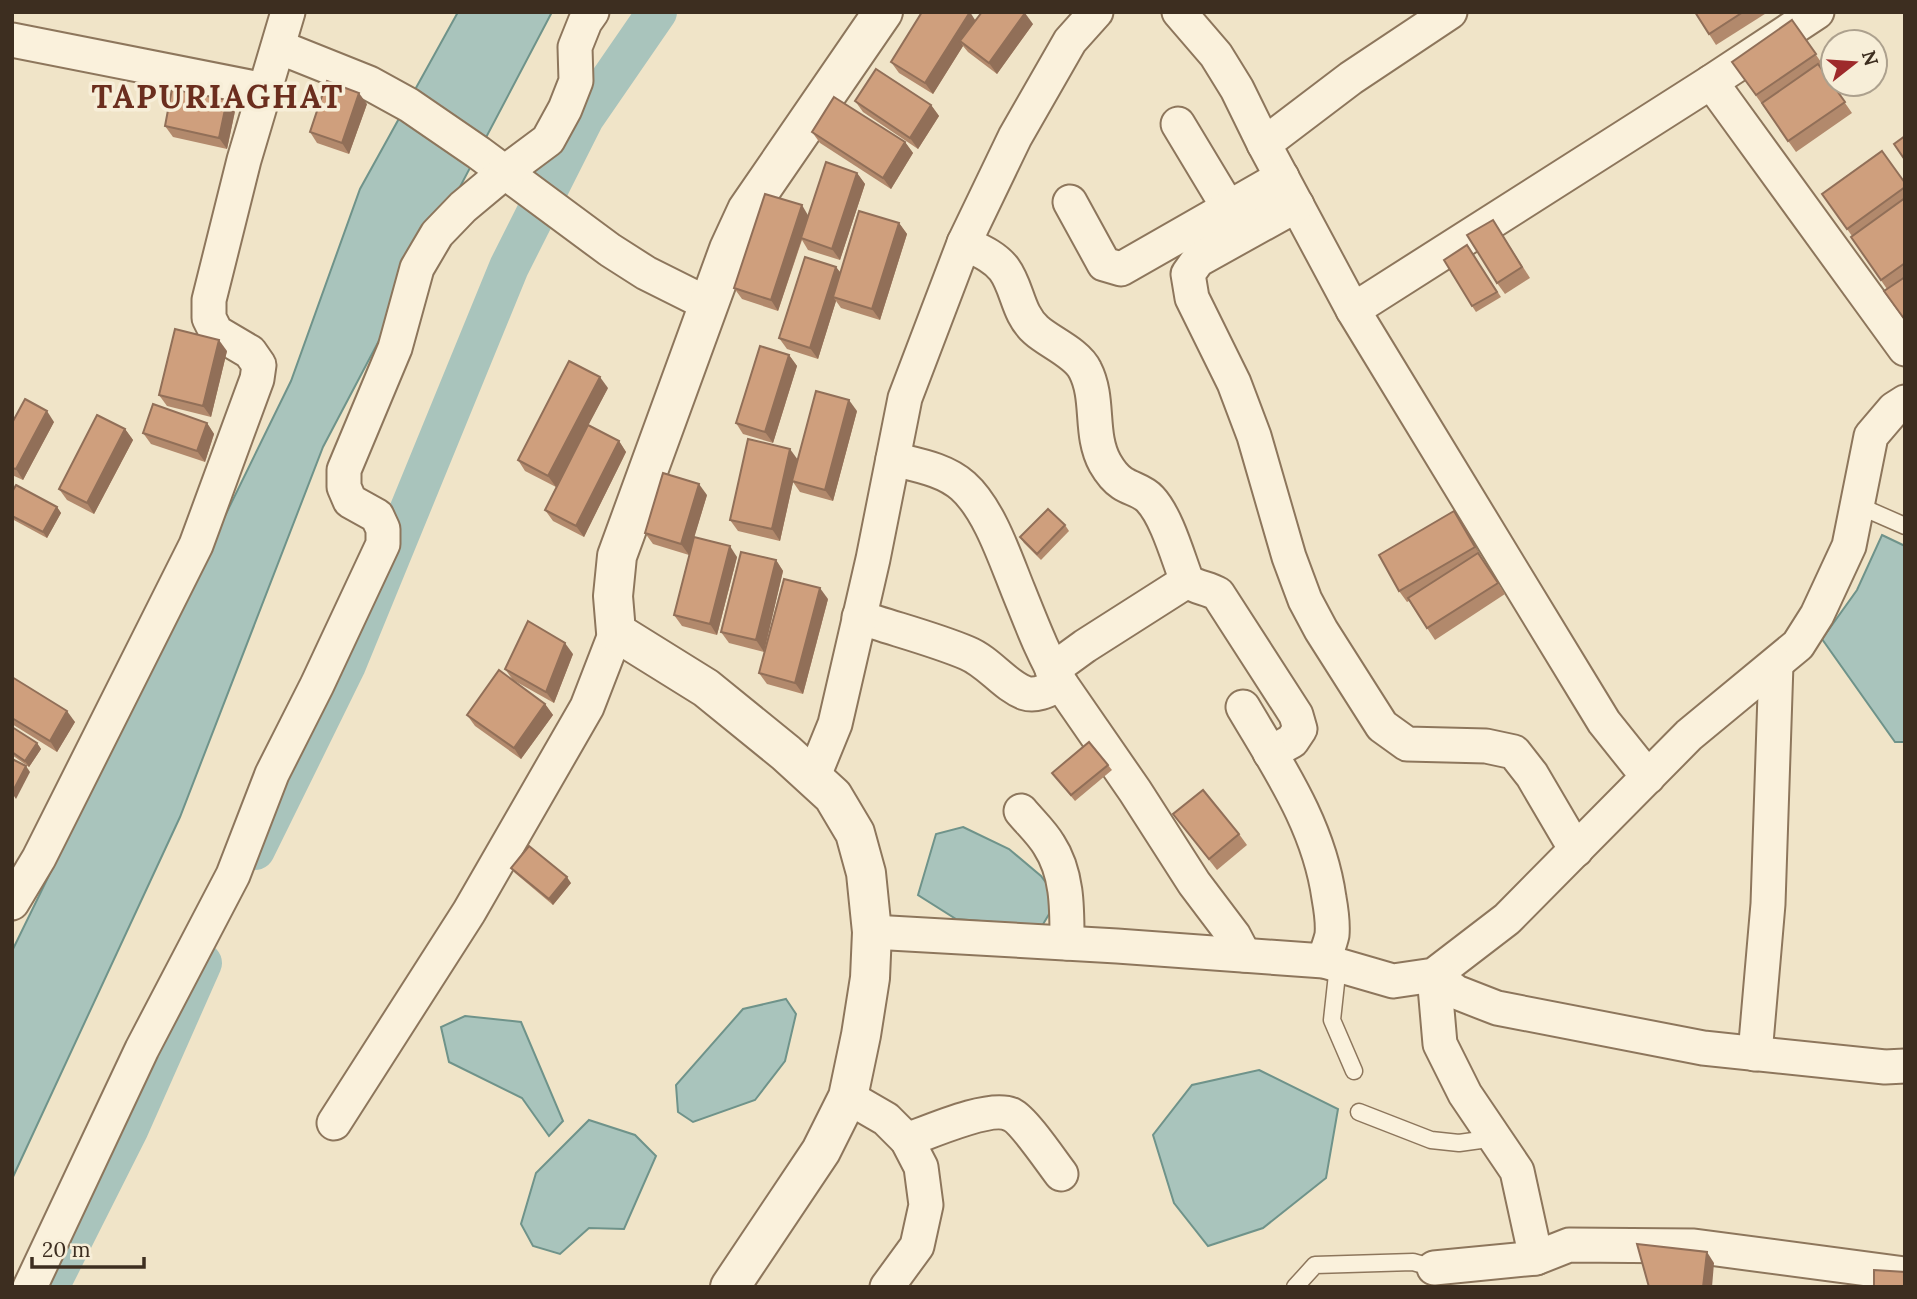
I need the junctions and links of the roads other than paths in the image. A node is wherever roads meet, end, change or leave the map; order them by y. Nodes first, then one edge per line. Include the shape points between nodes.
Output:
1 (288, 12) edge
2 (592, 12) edge
3 (883, 12) edge
4 (1096, 12) edge
5 (1179, 12) edge
6 (1450, 12) edge
7 (1818, 12) edge
8 (12, 40) edge
9 (279, 47) junction
10 (1711, 82) junction
11 (265, 90) junction
12 (1178, 124) dead end
13 (1264, 144) junction
14 (503, 170) junction
15 (1289, 191) junction
16 (1070, 202) dead end
17 (1228, 207) junction
18 (964, 243) junction
19 (710, 305) junction
20 (1353, 310) junction
21 (1905, 349) edge
22 (1905, 402) edge
23 (892, 459) junction
24 (1857, 505) junction
25 (1905, 526) edge
26 (1187, 581) junction
27 (859, 617) junction
28 (616, 632) junction
29 (1776, 664) junction
30 (1056, 677) junction
31 (1243, 707) dead end
32 (1270, 753) junction
33 (1648, 777) junction
34 (813, 778) junction
35 (1021, 811) dead end
36 (1576, 850) junction
37 (12, 903) edge
38 (872, 932) junction
39 (1067, 943) junction
40 (1244, 955) junction
41 (1331, 963) junction
42 (1434, 975) junction
43 (1755, 1054) junction
44 (1905, 1066) edge
45 (1354, 1071) dead end
46 (848, 1097) junction
47 (1359, 1112) dead end
48 (334, 1123) dead end
49 (1495, 1138) junction
50 (907, 1140) junction
51 (1061, 1174) dead end
52 (1434, 1268) joint
53 (1528, 1268) edge
54 (1905, 1274) edge
55 (30, 1287) edge
56 (730, 1287) edge
57 (887, 1287) edge
58 (1295, 1287) edge

1 - 9 street
2 - 14 street via 575,47 576,81 548,140
3 - 19 street via 747,210
4 - 18 street via 1070,41 1015,137
5 - 13 street via 1216,55
6 - 13 street
7 - 10 street
8 - 11 street
9 - 11 street
9 - 14 street via 369,83
10 - 20 street
10 - 21 street
11 - 37 street via 209,300 209,318 216,332 250,352 259,365 257,379 196,545
12 - 17 street
13 - 15 street
14 - 19 street via 610,250
14 - 55 street via 437,234 417,268 395,348 344,470 350,501 377,516 383,544 272,774 233,875 142,1049
15 - 17 street
15 - 20 street
15 - 36 street via 1198,260 1188,274 1192,298 1254,436 1305,600 1382,726 1407,744 1486,746 1514,752
16 - 17 street via 1104,264 1121,269
18 - 23 street via 905,398
18 - 26 street via 1004,268 1022,312 1035,329 1084,368 1092,389 1097,445 1106,465 1119,482 1148,496 1161,512
19 - 28 street via 617,556
20 - 33 street via 1604,722
22 - 24 street via 1871,436
23 - 27 street
23 - 30 street via 942,473 962,485 979,504
24 - 25 lane
24 - 29 street via 1849,546 1817,615 1798,645
26 - 30 street via 1085,646
26 - 32 street via 1218,594 1296,715 1300,729 1292,741
27 - 30 street via 968,653 1027,694 1040,694
27 - 34 street via 835,724
28 - 34 street via 706,688
28 - 48 street via 587,707 469,912
29 - 33 street via 1689,735
29 - 43 street via 1768,904
30 - 40 street
31 - 32 street
32 - 41 street via 1308,822 1326,877
33 - 36 street
34 - 38 street via 832,796 855,833 866,873
35 - 39 street via 1050,846 1062,875
36 - 42 street via 1507,919
38 - 39 street
38 - 46 street via 870,978
39 - 40 street
40 - 41 street
41 - 42 street via 1393,981
41 - 45 lane via 1332,1020
42 - 43 street via 1456,992 1497,1008
42 - 49 street via 1440,1044 1465,1094
43 - 44 street
46 - 50 street via 886,1119
46 - 56 street via 821,1151
47 - 49 lane via 1431,1140 1459,1143
49 - 53 street via 1517,1171
50 - 51 street via 974,1116 1012,1115
50 - 57 street via 920,1167 926,1205 917,1246
52 - 53 street
52 - 58 lane via 1413,1262 1315,1265
53 - 54 street via 1569,1245 1694,1246

